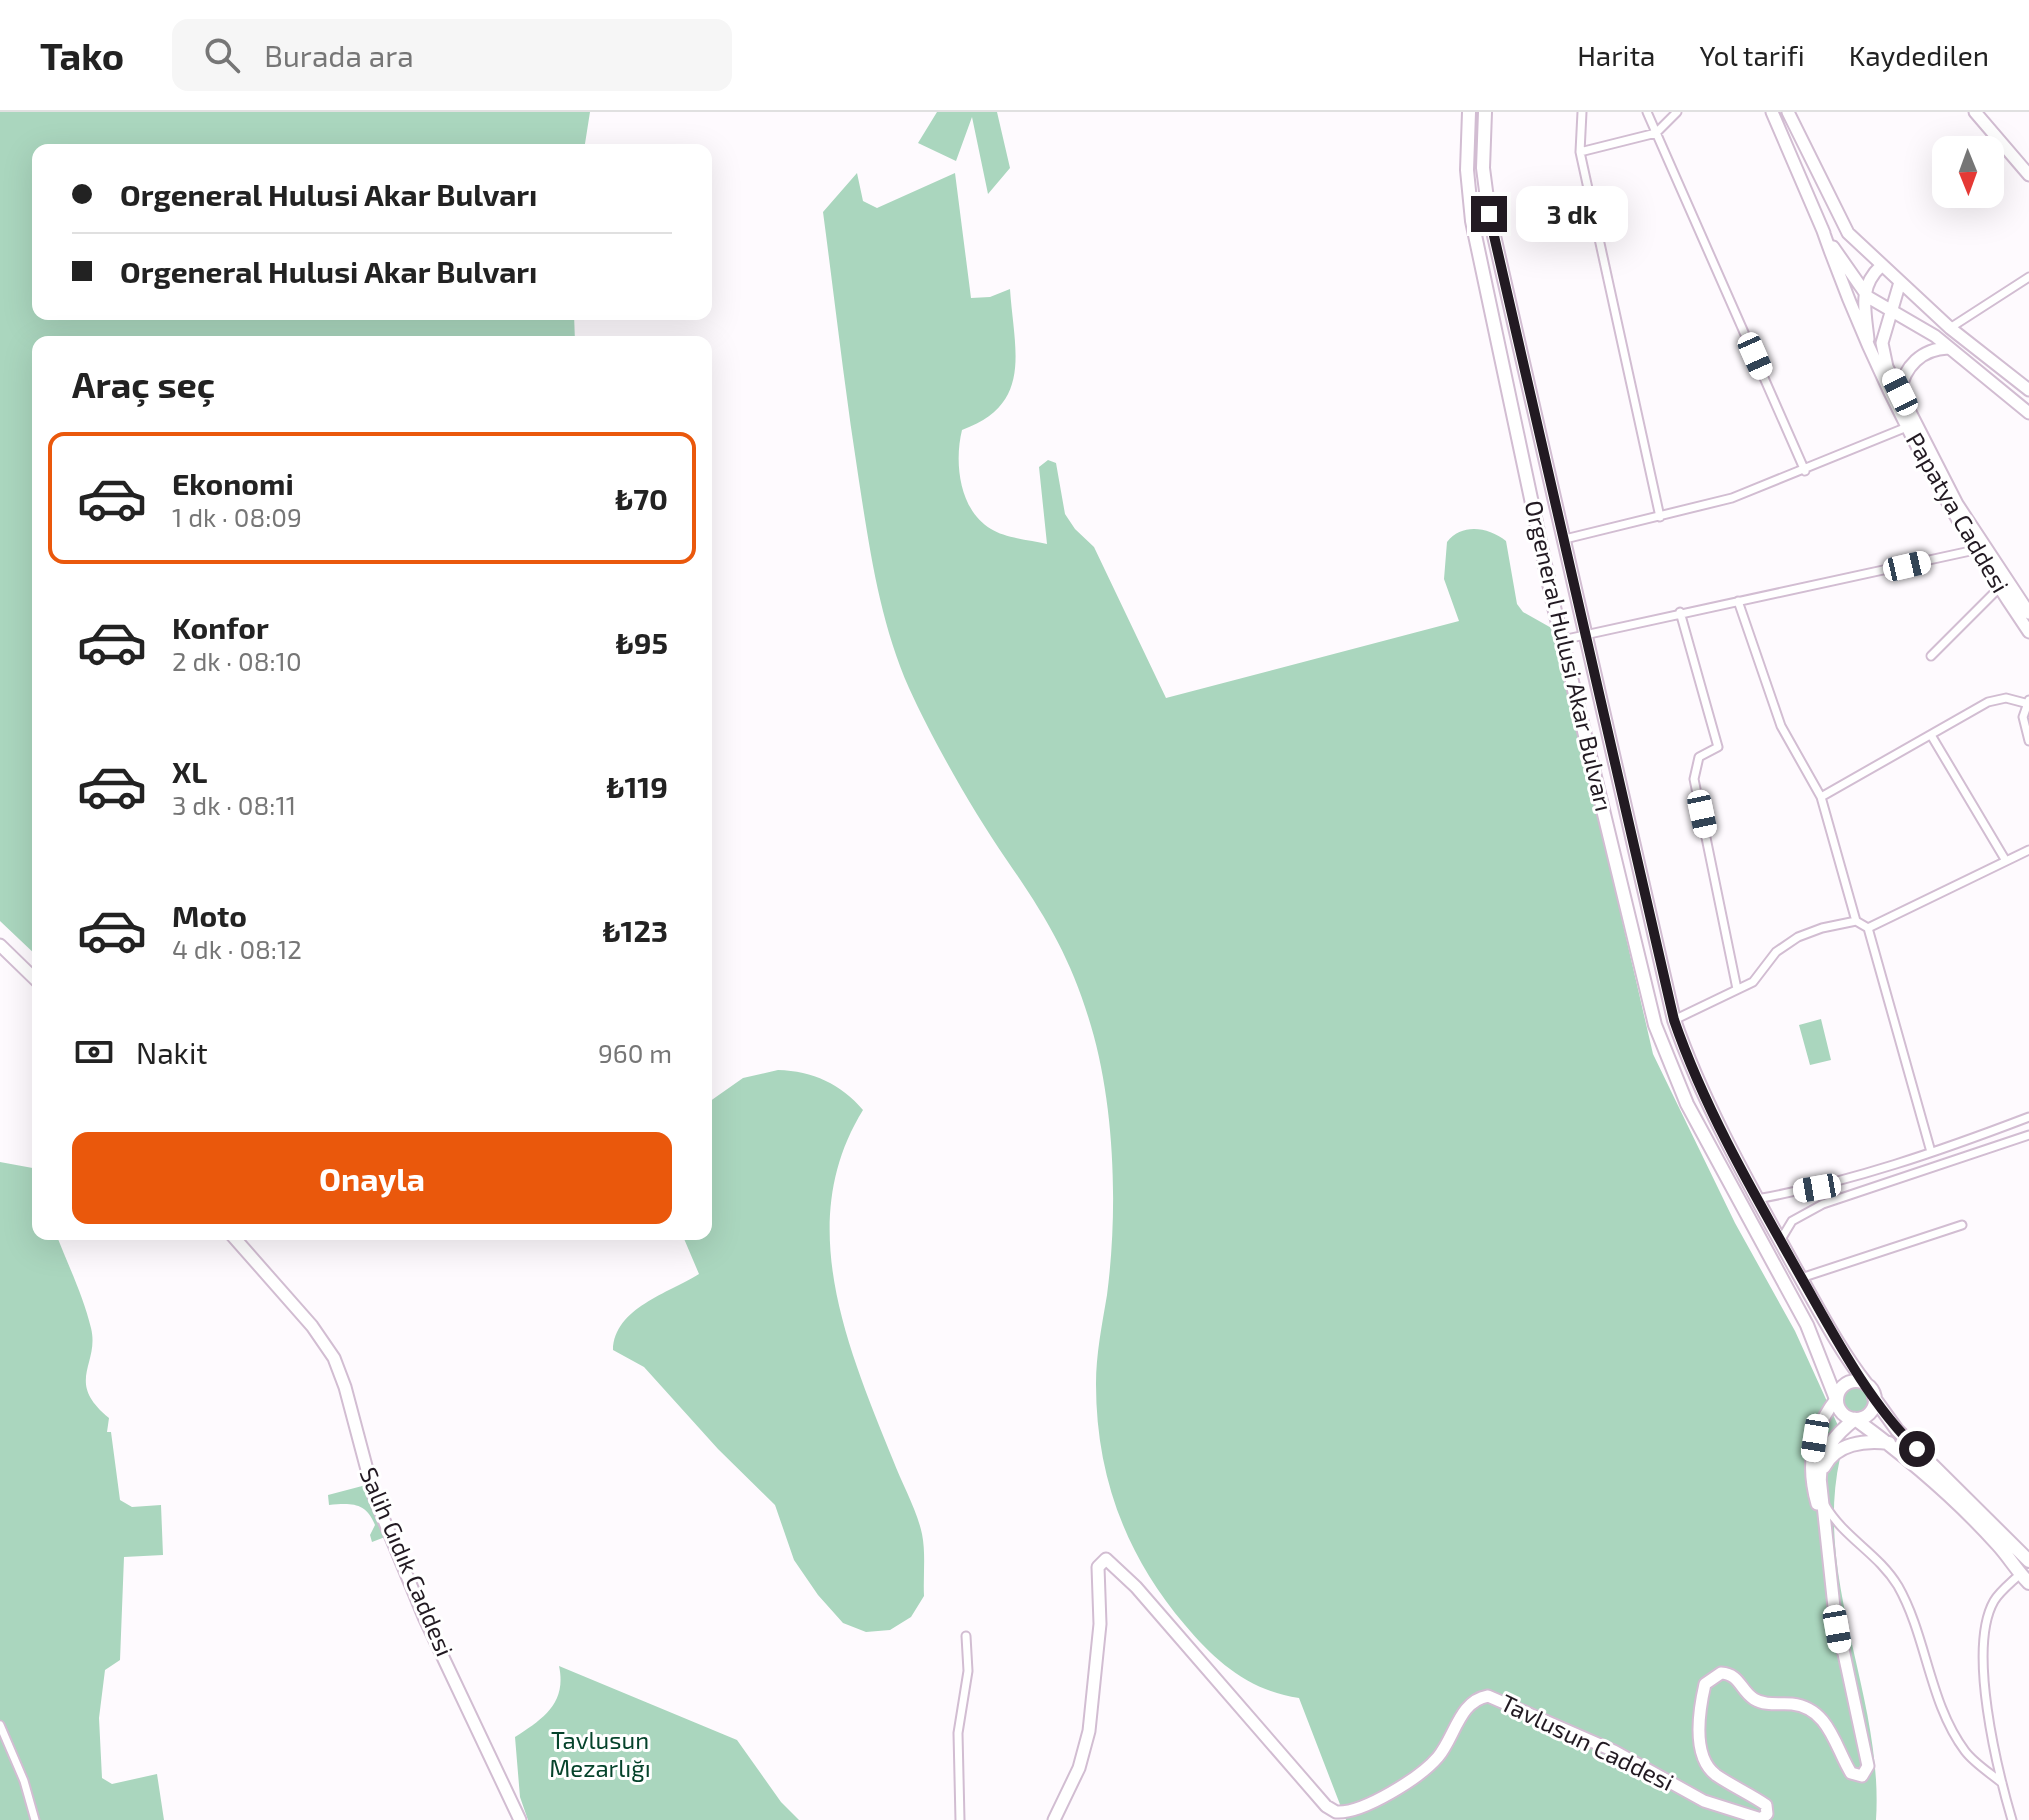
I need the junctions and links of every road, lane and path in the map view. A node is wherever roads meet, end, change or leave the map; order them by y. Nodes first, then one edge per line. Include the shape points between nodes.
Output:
1 (1469, 112) edge
2 (1485, 112) edge
3 (1582, 112) edge
4 (1647, 112) edge
5 (1677, 112) edge
6 (1772, 112) edge
7 (1788, 112) edge
8 (1975, 112) edge
9 (1656, 133) junction
10 (1580, 152) junction
11 (2029, 175) edge
12 (1822, 228) junction
13 (1881, 266) junction
14 (2029, 277) edge
15 (1900, 282) junction
16 (1863, 289) junction
17 (1890, 309) junction
18 (1950, 328) junction
19 (1869, 348) junction
20 (1948, 348) junction
21 (2029, 390) edge
22 (1900, 392) junction
23 (2029, 413) edge
24 (1907, 427) junction
25 (1805, 471) junction
26 (1660, 517) junction
27 (1565, 539) junction
28 (1975, 550) junction
29 (2003, 584) junction
30 (1738, 601) junction
31 (1680, 612) junction
32 (2029, 613) edge
33 (2029, 632) edge
34 (1588, 634) junction
35 (1562, 640) junction
36 (1931, 656) dead end
37 (2027, 701) edge
38 (1931, 735) junction
39 (2029, 741) edge
40 (1821, 797) junction
41 (2029, 850) edge
42 (2006, 861) junction
43 (1856, 921) junction
44 (1868, 928) junction
45 (0, 945) edge
46 (32, 976) edge
47 (1737, 989) junction
48 (1674, 1020) junction
49 (2029, 1117) edge
50 (2029, 1135) edge
51 (1931, 1152) junction
52 (1757, 1199) junction
53 (1962, 1225) dead end
54 (236, 1240) edge
55 (1780, 1241) junction
56 (1801, 1278) junction
57 (1867, 1385) junction
58 (1874, 1398) junction
59 (1836, 1399) junction
60 (1855, 1419) junction
61 (1891, 1444) junction
62 (1820, 1477) junction
63 (1822, 1499) junction
64 (1824, 1524) junction
65 (2029, 1561) edge
66 (2025, 1578) edge
67 (966, 1636) dead end
68 (0, 1725) edge
69 (2002, 1783) junction
70 (35, 1820) edge
71 (520, 1820) edge
72 (960, 1820) edge
73 (1054, 1820) edge
74 (2012, 1820) edge

1 - 35 main road, Orgeneral Hulusi Akar Bulvarı via 1472,221
2 - 27 main road, Orgeneral Hulusi Akar Bulvarı via 1483,168 1489,214
3 - 10 street
4 - 9 street
5 - 9 street
6 - 12 street
7 - 13 street via 1843,225
8 - 11 street
9 - 10 street
9 - 25 street
10 - 26 street
12 - 16 street
12 - 19 street, Papatya Caddesi
13 - 15 street
13 - 16 street
14 - 18 street
15 - 17 street, Papatya Caddesi
15 - 18 street
16 - 17 street
16 - 19 street
17 - 20 street
17 - 22 street, Papatya Caddesi via 1882,343
18 - 21 street
19 - 24 street, Papatya Caddesi
20 - 22 street via 1933,350 1913,363
20 - 23 street
22 - 29 street, Papatya Caddesi
24 - 25 street
24 - 28 street, Papatya Caddesi
25 - 26 street
26 - 27 street
27 - 34 main road, Orgeneral Hulusi Akar Bulvarı
28 - 29 street, Papatya Caddesi
28 - 30 street
29 - 32 street, Papatya Caddesi
29 - 33 street, Papatya Caddesi
29 - 36 street
30 - 31 street
30 - 40 street via 1781,726
31 - 34 street
31 - 47 street via 1718,747 1699,757 1694,779
34 - 35 street
34 - 48 main road, Orgeneral Hulusi Akar Bulvarı
35 - 59 main road, Orgeneral Hulusi Akar Bulvarı via 1661,1042 1713,1155 1807,1325
37 - 38 street via 1991,700
37 - 39 street via 2023,723
38 - 40 street
38 - 42 street
40 - 43 street
41 - 42 street
42 - 44 street
43 - 44 street
43 - 47 street via 1786,944 1753,982
44 - 51 street
45 - 46 street
47 - 48 street
48 - 52 main road, Orgeneral Hulusi Akar Bulvarı via 1692,1072
49 - 51 street
50 - 55 street via 1823,1204 1792,1221
51 - 52 street via 1817,1188
52 - 55 main road, Orgeneral Hulusi Akar Bulvarı
53 - 56 street
54 - 71 street, Salih Gıdık Caddesi via 334,1358 374,1496 424,1617
55 - 56 main road, Orgeneral Hulusi Akar Bulvarı
56 - 57 main road, Orgeneral Hulusi Akar Bulvarı
57 - 58 main road
57 - 59 main road via 1851,1382
58 - 60 main road via 1872,1410
58 - 65 main road via 1897,1430
59 - 60 main road via 1843,1414
59 - 64 street, Tavlusun Caddesi via 1823,1416 1811,1465
60 - 61 main road
60 - 62 main road via 1828,1448
61 - 62 main road via 1848,1446 1830,1457
61 - 66 main road via 1990,1536
62 - 63 street, Tavlusun Caddesi
63 - 64 street, Tavlusun Caddesi
63 - 69 street via 1845,1533 1880,1560 1899,1589 1941,1705 1965,1752
64 - 73 street, Tavlusun Caddesi via 1835,1618 1868,1769 1859,1776 1851,1773 1825,1722 1814,1712 1760,1702 1733,1675 1717,1674 1705,1684 1702,1696 1702,1755 1714,1773 1766,1805 1761,1819 1704,1801 1614,1751 1488,1696 1467,1708 1446,1747 1425,1770 1364,1808 1333,1811 1106,1559 1098,1567 1100,1624 1085,1751
66 - 69 street via 1995,1598 1985,1627 1989,1715
67 - 72 street via 968,1671 958,1733
68 - 70 street
69 - 74 street

